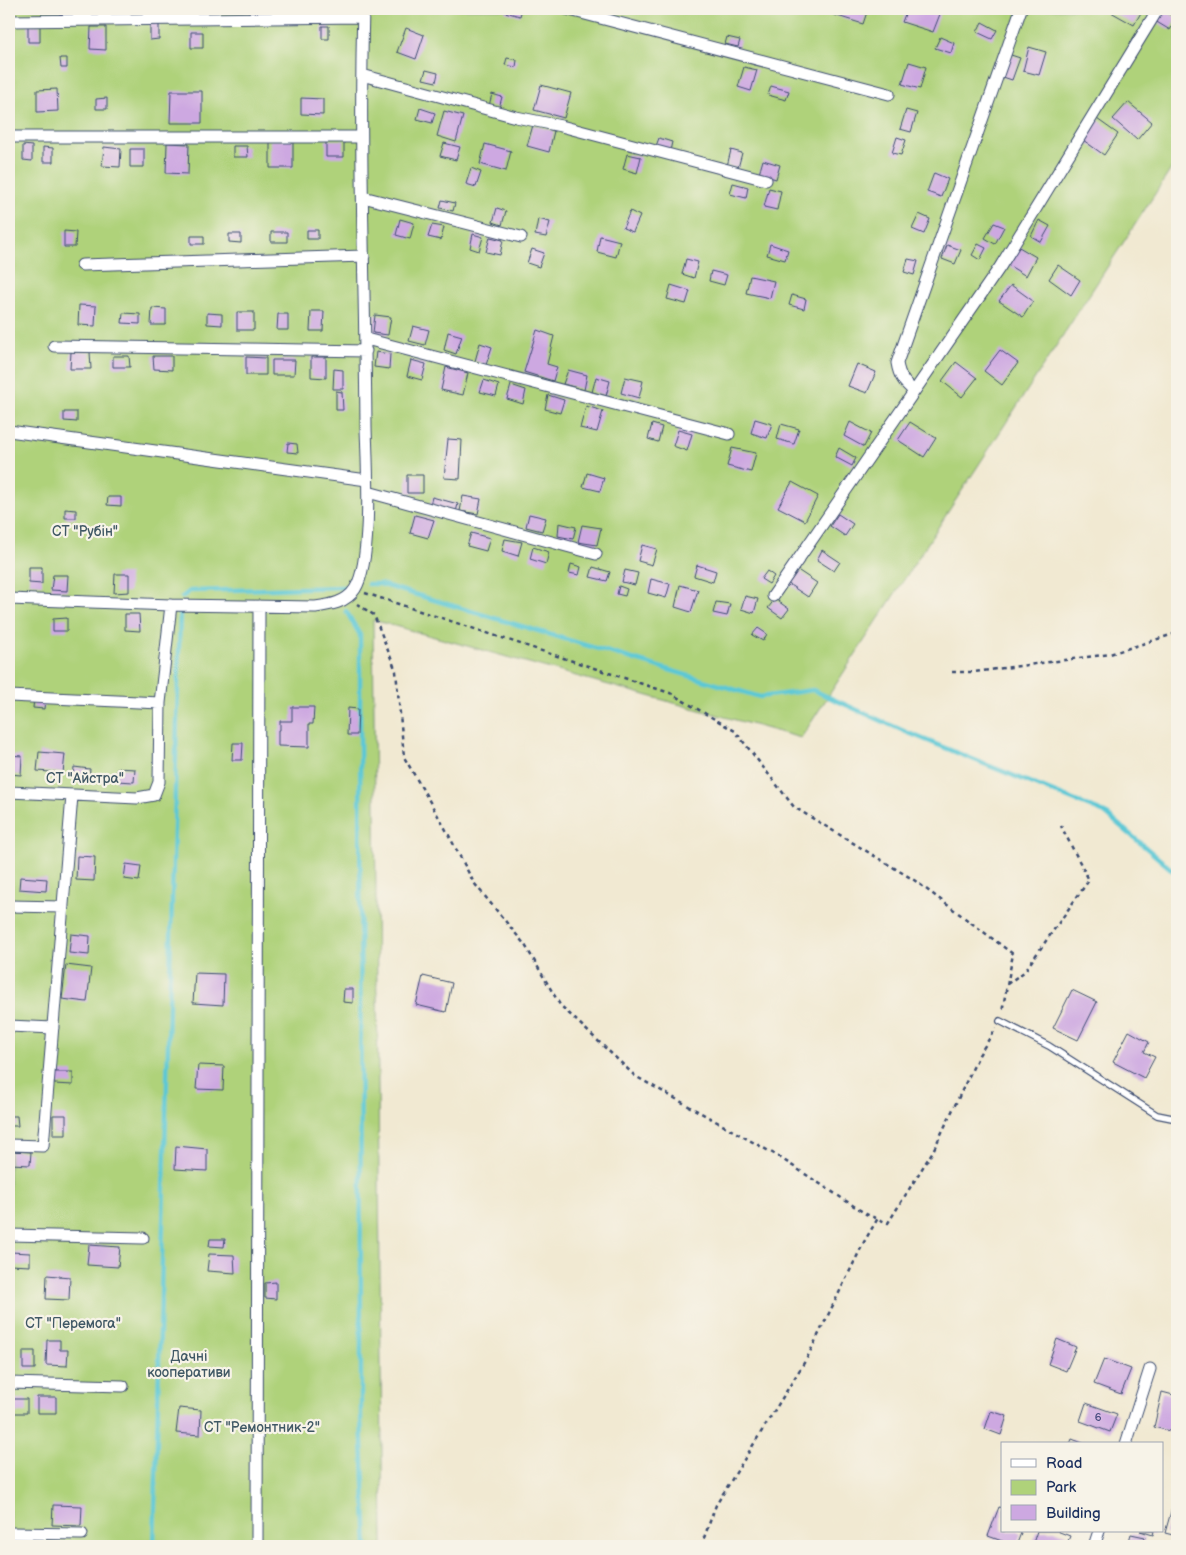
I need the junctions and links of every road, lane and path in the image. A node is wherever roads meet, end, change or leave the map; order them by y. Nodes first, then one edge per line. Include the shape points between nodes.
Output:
1 (566, 9) edge
2 (1021, 9) edge
3 (1158, 9) edge
4 (363, 13) edge
5 (9, 21) edge
6 (362, 75) junction
7 (889, 94) dead end
8 (9, 137) edge
9 (361, 138) junction
10 (766, 180) dead end
11 (363, 197) junction
12 (521, 237) dead end
13 (364, 256) junction
14 (82, 265) dead end
15 (366, 339) junction
16 (54, 346) dead end
17 (366, 351) junction
18 (914, 391) junction
19 (9, 431) edge
20 (729, 434) dead end
21 (367, 486) junction
22 (596, 554) dead end
23 (351, 593) junction
24 (773, 596) dead end
25 (9, 599) edge
26 (171, 605) junction
27 (259, 606) junction
28 (1177, 633) edge
29 (952, 672) dead end
30 (9, 696) edge
31 (160, 703) junction
32 (9, 792) edge
33 (72, 796) junction
34 (1061, 826) dead end
35 (9, 906) edge
36 (63, 907) junction
37 (1007, 984) junction
38 (1000, 1021) junction
39 (9, 1026) edge
40 (53, 1028) junction
41 (1177, 1119) edge
42 (9, 1145) edge
43 (878, 1218) junction
44 (9, 1235) edge
45 (143, 1238) dead end
46 (1150, 1369) dead end
47 (9, 1383) edge
48 (123, 1386) dead end
49 (1127, 1442) edge
50 (1099, 1532) edge
51 (9, 1533) edge
52 (82, 1534) dead end
53 (257, 1546) edge
54 (701, 1546) edge
55 (1094, 1546) edge

1 - 7 street
2 - 18 street via 897,363 904,383
3 - 18 street via 1000,267
4 - 5 street
4 - 6 street
6 - 9 street
6 - 10 street
8 - 9 street
9 - 11 street
11 - 12 street
11 - 13 street
13 - 14 street
13 - 15 street
15 - 17 street
15 - 20 street
16 - 17 street
17 - 21 street
18 - 24 street
19 - 21 street
21 - 22 street
21 - 23 street via 364,554 359,579
23 - 27 street via 339,602 321,606
23 - 37 path via 670,694 735,731 794,807 914,880 1012,954
23 - 43 path via 374,615 396,671 404,757 474,883 525,945 560,1005 636,1076 776,1155 866,1214
25 - 26 street
26 - 27 street
26 - 31 street
27 - 53 street
28 - 29 path via 1110,654
30 - 31 street
31 - 33 street via 159,782 154,795 137,798
32 - 33 street
33 - 36 street
34 - 37 path via 1089,880 1024,972
35 - 36 street
36 - 40 street
37 - 38 path
38 - 41 lane via 1049,1046 1157,1115
38 - 43 path via 979,1056 933,1151 888,1222
39 - 40 street
40 - 42 street via 43,1146
43 - 54 path via 807,1358 716,1505
44 - 45 street
46 - 49 street
47 - 48 street
50 - 55 street
51 - 52 street

